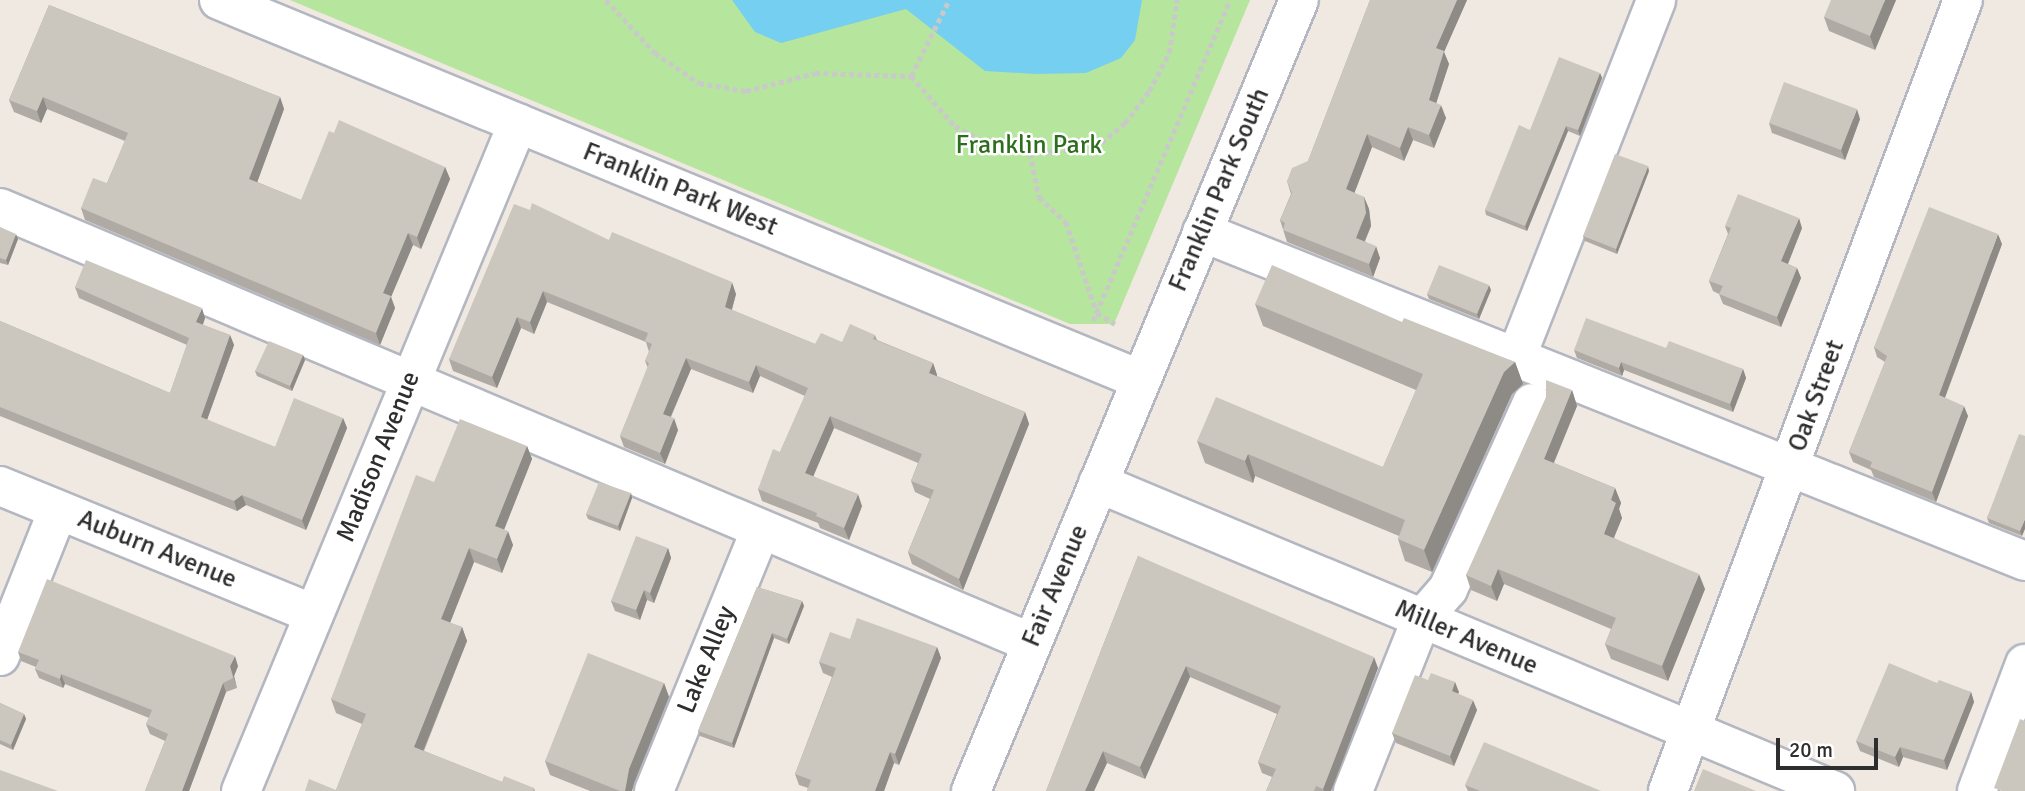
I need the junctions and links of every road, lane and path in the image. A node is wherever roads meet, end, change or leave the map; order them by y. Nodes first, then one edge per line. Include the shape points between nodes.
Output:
1 (219, 0) edge
2 (606, 0) edge
3 (949, 0) edge
4 (1177, 0) edge
5 (1230, 0) edge
6 (1299, 0) edge
7 (1656, 0) edge
8 (1962, 0) edge
9 (911, 76) junction
10 (518, 122) junction
11 (1030, 153) junction
12 (0, 208) edge
13 (1202, 232) junction
14 (1097, 313) junction
15 (1115, 324) dead end
16 (1079, 354) junction
17 (1516, 358) junction
18 (1141, 380) junction
19 (411, 381) junction
20 (1532, 403) dead end
21 (1791, 468) junction
22 (1098, 483) junction
23 (0, 486) edge
24 (58, 510) junction
25 (761, 529) junction
26 (2025, 562) edge
27 (314, 614) junction
28 (1421, 620) junction
29 (1032, 643) junction
30 (0, 656) edge
31 (2025, 664) edge
32 (1693, 732) junction
33 (241, 791) edge
34 (654, 791) edge
35 (971, 791) edge
36 (1353, 791) edge
37 (1668, 791) edge
38 (1835, 791) edge
39 (1977, 791) edge

1 - 10 street, Franklin Park West
2 - 9 path via 655,52 699,83 746,91 815,73
3 - 9 path
4 - 11 path via 1170,53 1125,123 1095,148
5 - 14 path
6 - 13 street, Franklin Park South
7 - 17 street
8 - 21 street, Oak Street
9 - 11 path via 955,126 984,142
10 - 16 street, Franklin Park West
10 - 19 street, Madison Avenue
11 - 14 path via 1039,197 1066,222
12 - 19 street
13 - 17 street
13 - 18 street, Franklin Park South
14 - 15 path
14 - 16 path
16 - 18 street, Franklin Park West
17 - 21 street
18 - 22 street, Fair Avenue
19 - 25 street
19 - 27 street, Madison Avenue
20 - 28 street via 1448,589
21 - 26 street
21 - 32 street, Oak Street
22 - 28 street, Miller Avenue
22 - 29 street, Fair Avenue
23 - 24 street, Auburn Avenue
24 - 27 street, Auburn Avenue
24 - 30 street
25 - 29 street
25 - 34 street, Lake Alley
27 - 33 street, Madison Avenue
28 - 32 street, Miller Avenue
28 - 36 street
29 - 35 street, Fair Avenue
31 - 39 street
32 - 37 street, Oak Street
32 - 38 street, Miller Avenue

